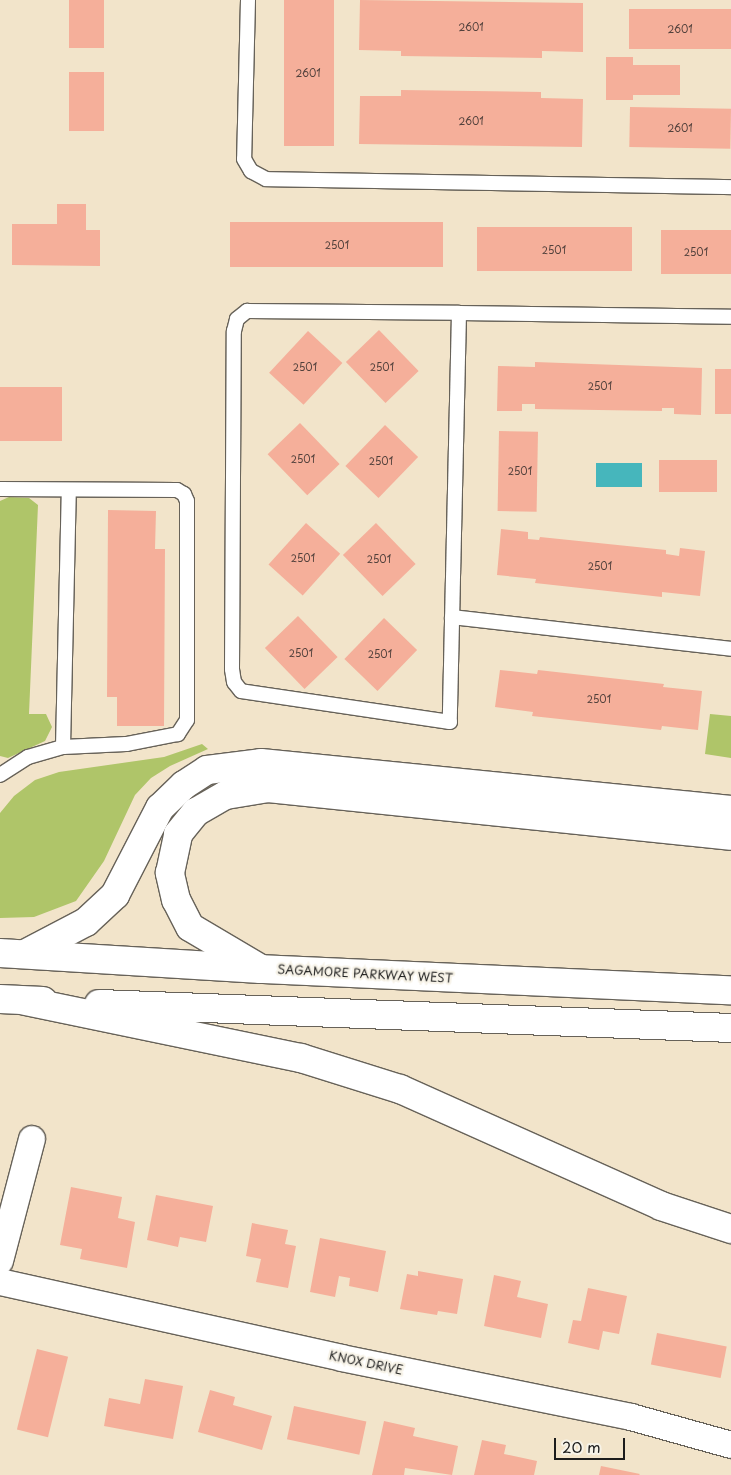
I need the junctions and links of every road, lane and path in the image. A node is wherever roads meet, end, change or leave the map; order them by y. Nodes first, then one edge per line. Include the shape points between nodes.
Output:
1 (248, 0) edge
2 (731, 187) edge
3 (459, 313) junction
4 (731, 317) edge
5 (0, 489) edge
6 (69, 490) junction
7 (452, 617) junction
8 (731, 649) edge
9 (63, 747) junction
10 (0, 775) edge
11 (731, 810) edge
12 (731, 836) edge
13 (12, 953) edge
14 (261, 969) junction
15 (731, 990) edge
16 (13, 1000) edge
17 (731, 1028) edge
18 (32, 1139) dead end
19 (731, 1229) edge
20 (0, 1261) edge
21 (0, 1282) edge
22 (731, 1445) edge

1 - 2 lane via 244,158 251,171 266,179
3 - 4 lane
3 - 7 lane
3 - 7 lane via 247,311 237,319 234,341 234,682 241,691 254,695 450,722
5 - 6 lane
6 - 9 lane
6 - 9 lane via 177,490 184,494 187,501 187,720 178,734 126,744
7 - 8 lane
9 - 10 lane via 28,757
11 - 13 highway via 260,763 208,770 184,785 160,808 115,895 86,922
12 - 14 highway via 268,788 226,795 196,812 178,834 170,873 176,900 190,926
13 - 14 highway, SAGAMORE PARKWAY WEST
14 - 15 highway, SAGAMORE PARKWAY WEST
16 - 17 highway
16 - 19 highway via 302,1058 400,1089 661,1206
18 - 20 street
21 - 22 street, KNOX DRIVE via 342,1358 631,1417

